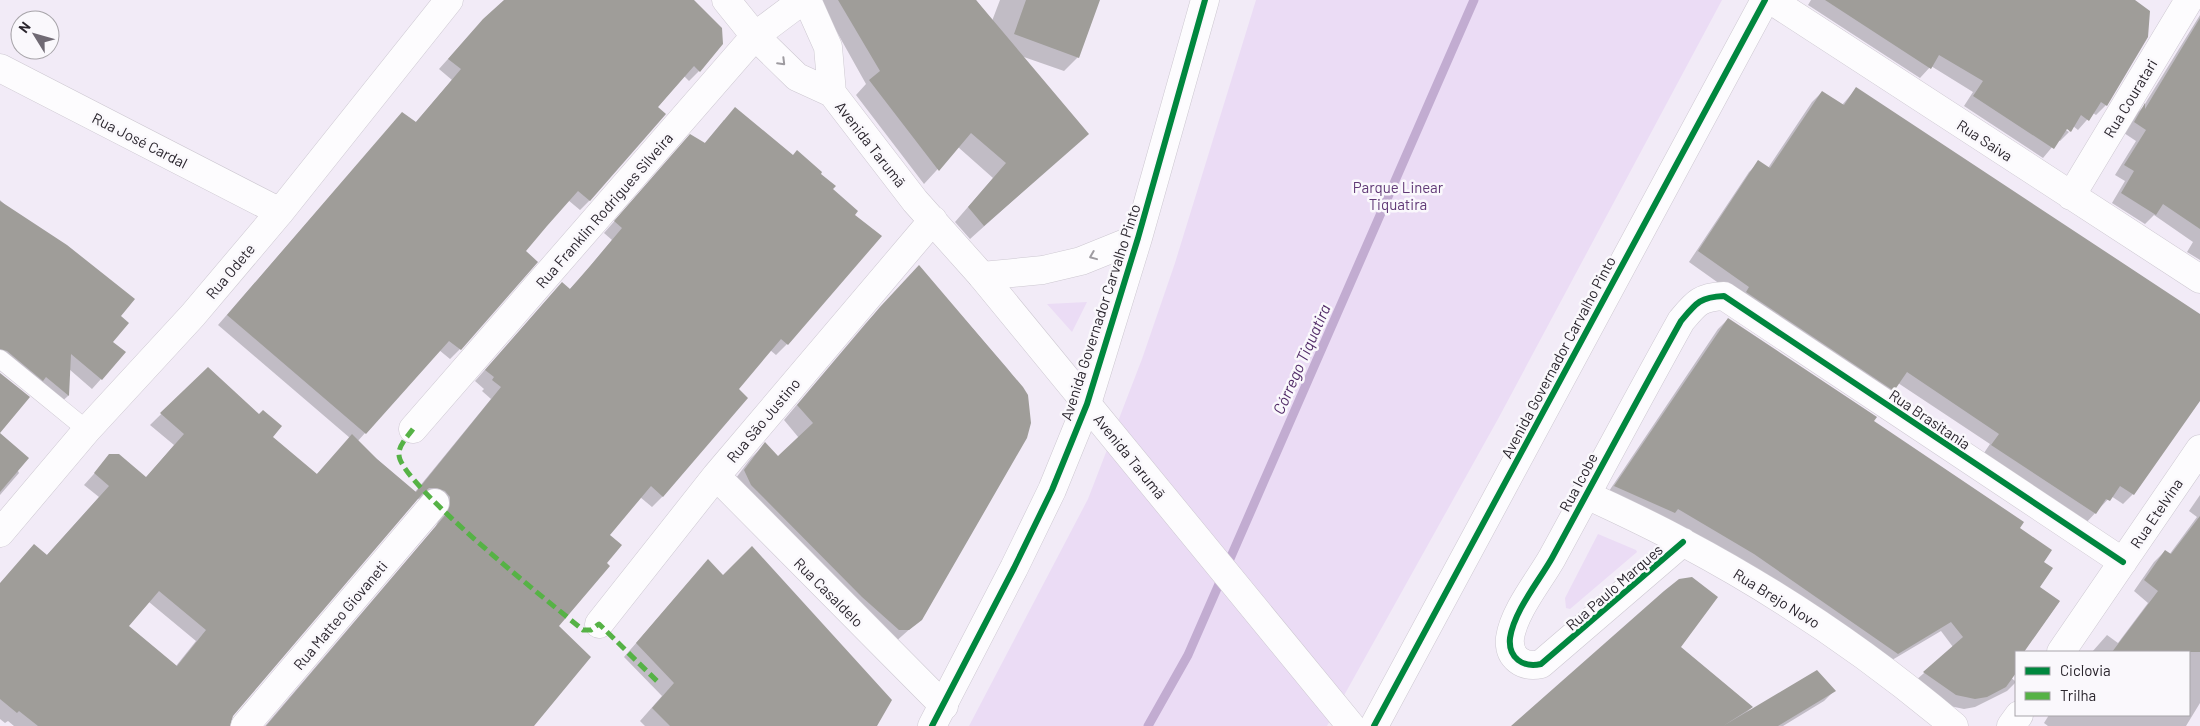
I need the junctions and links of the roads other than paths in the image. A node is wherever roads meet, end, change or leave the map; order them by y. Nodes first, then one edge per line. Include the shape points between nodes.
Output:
1 (449, 0) edge
2 (726, 0) edge
3 (805, 0) edge
4 (1206, 0) edge
5 (1765, 0) edge
6 (1771, 0) edge
7 (2182, 3) edge
8 (755, 36) junction
9 (0, 68) edge
10 (832, 93) junction
11 (2071, 196) junction
12 (280, 212) junction
13 (932, 220) junction
14 (1138, 238) junction
15 (982, 276) junction
16 (2200, 279) edge
17 (1724, 296) joint
18 (0, 359) edge
19 (1087, 404) junction
20 (413, 429) dead end
21 (87, 430) junction
22 (2200, 449) edge
23 (716, 476) junction
24 (1585, 494) junction
25 (435, 503) dead end
26 (0, 533) edge
27 (1684, 542) junction
28 (2123, 562) junction
29 (599, 624) dead end
30 (1560, 650) joint
31 (2063, 651) edge
32 (938, 716) edge
33 (245, 726) edge
34 (1351, 726) edge
35 (1374, 726) edge
36 (1954, 726) edge

1 - 12 street, Rua Odete
2 - 8 street, Avenida Tarumã
3 - 8 street, Rua Franklin Rodrigues Silveira
3 - 10 street, Avenida Tarumã via 828,47
4 - 14 street, Avenida Governador Carvalho Pinto
5 - 35 street, Avenida Governador Carvalho Pinto
6 - 11 street, Rua Saiva
7 - 11 street, Rua Couratari
8 -> 10 street, Avenida Tarumã via 797,77
8 - 20 street, Rua Franklin Rodrigues Silveira
9 - 12 street, Rua José Cardal
10 - 13 street, Avenida Tarumã
11 - 16 street, Rua Saiva
12 - 21 street, Rua Odete via 193,315
13 - 15 street, Avenida Tarumã
13 - 23 street, Rua São Justino
14 -> 15 street via 1081,261 1052,268
14 - 19 street, Avenida Governador Carvalho Pinto
15 - 19 street, Avenida Tarumã
17 - 24 street, Rua Icobe via 1708,297 1695,305 1681,321
17 - 28 street, Rua Brasitania
18 - 21 lane
19 - 32 street, Avenida Governador Carvalho Pinto via 1052,490
19 - 34 street, Avenida Tarumã
21 - 26 street, Rua Odete
22 - 28 street, Rua Etelvina
23 - 29 street, Rua São Justino
23 - 32 street, Rua Casaldelo
24 - 27 street, Rua Brejo Novo
24 - 30 street, Rua Icobe via 1513,624 1510,640 1512,653 1530,666 1541,664
25 - 33 street, Rua Matteo Giovaneti
27 - 30 street, Rua Paulo Marques
27 - 36 street, Rua Brejo Novo via 1824,626
28 - 31 street, Rua Etelvina

